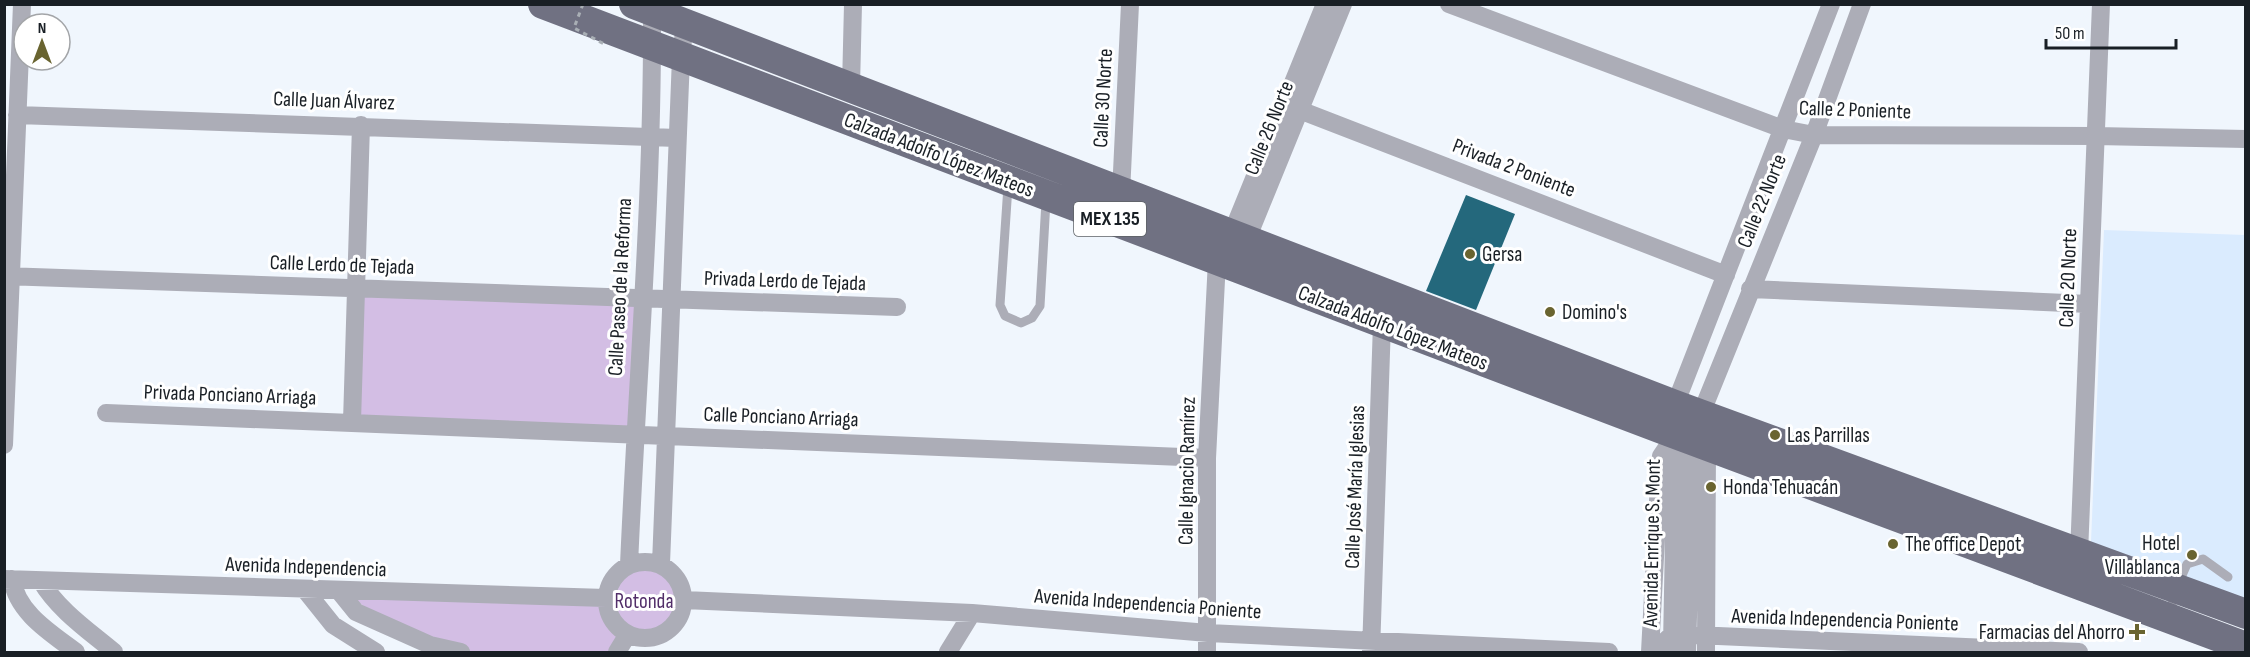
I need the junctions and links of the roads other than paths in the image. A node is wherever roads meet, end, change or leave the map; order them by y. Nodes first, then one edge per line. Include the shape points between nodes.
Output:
1 (22, 4) edge
2 (543, 4) edge
3 (853, 4) edge
4 (1130, 4) edge
5 (1325, 4) edge
6 (1343, 4) edge
7 (1449, 4) edge
8 (1831, 4) edge
9 (1862, 4) edge
10 (2101, 4) edge
11 (646, 7) edge
12 (684, 23) junction
13 (652, 46) junction
14 (681, 57) junction
15 (851, 87) junction
16 (1293, 107) junction
17 (16, 114) junction
18 (361, 125) junction
19 (1783, 129) junction
20 (1814, 135) junction
21 (650, 136) junction
22 (2096, 136) junction
23 (677, 138) junction
24 (2246, 139) edge
25 (1009, 181) junction
26 (1121, 193) junction
27 (1047, 195) junction
28 (1240, 236) junction
29 (1222, 272) junction
30 (1726, 275) junction
31 (8, 276) edge
32 (357, 287) junction
33 (1750, 289) junction
34 (643, 300) junction
35 (671, 300) junction
36 (2090, 304) junction
37 (897, 307) dead end
38 (1382, 323) junction
39 (7, 358) edge
40 (106, 413) dead end
41 (352, 422) junction
42 (1691, 428) junction
43 (634, 433) junction
44 (666, 434) junction
45 (4, 445) edge
46 (1207, 458) junction
47 (2079, 554) junction
48 (628, 564) junction
49 (661, 564) junction
50 (2228, 577) dead end
51 (8, 579) edge
52 (42, 581) junction
53 (2176, 589) junction
54 (305, 590) junction
55 (339, 591) junction
56 (606, 598) junction
57 (684, 600) junction
58 (972, 613) junction
59 (2246, 614) edge
60 (2168, 618) junction
61 (1208, 633) junction
62 (628, 634) junction
63 (1680, 644) edge
64 (1707, 645) edge
65 (1371, 646) edge
66 (2246, 647) edge
67 (1881, 648) edge
68 (1990, 650) edge
69 (76, 652) edge
70 (114, 652) edge
71 (376, 652) edge
72 (461, 652) edge
73 (617, 652) edge
74 (948, 652) edge
75 (1207, 652) edge
76 (1609, 652) edge
77 (1651, 652) edge
78 (2079, 652) edge

1 - 17 street
2 - 13 main road, Calzada Adolfo López Mateos / MEX 135
3 - 15 street
4 - 26 street, Calle 30 Norte
5 - 16 street, Calle 26 Norte
6 - 16 street, Calle 26 Norte
7 - 19 street, Calle 2 Poniente
8 - 19 street, Calle 22 Norte
9 - 20 street, Calle 22 Norte
10 - 22 street, Calle 20 Norte
11 - 12 main road, Calzada Adolfo López Mateos / MEX 135
11 - 13 street, Calle Paseo de la Reforma
12 - 14 street
12 - 15 main road, Calzada Adolfo López Mateos / MEX 135
13 - 14 main road, Calzada Adolfo López Mateos / MEX 135
13 - 21 street, Calle Paseo de la Reforma
14 - 23 street
14 - 25 main road, Calzada Adolfo López Mateos / MEX 135
15 - 26 main road, Calzada Adolfo López Mateos / MEX 135
16 - 28 street, Calle 26 Norte
16 - 30 street, Privada 2 Poniente
17 - 18 street, Calle Juan Álvarez
17 - 31 street
18 - 21 street, Calle Juan Álvarez
18 - 32 street
19 - 20 street, Calle 2 Poniente
19 - 30 street, Calle 22 Norte
20 - 22 street, Calle 2 Poniente
20 - 33 street, Calle 22 Norte
21 - 23 street, Calle Juan Álvarez
21 - 34 street, Calle Paseo de la Reforma
22 - 24 street, Calle 2 Poniente
22 - 36 street, Calle 20 Norte
23 - 35 street
25 - 27 main road, Calzada Adolfo López Mateos / MEX 135
25 - 27 lane via 1000,305 1005,316 1021,323 1032,318 1040,306
26 - 28 main road, Calzada Adolfo López Mateos / MEX 135
27 - 29 main road, Calzada Adolfo López Mateos / MEX 135
28 - 29 street, Calle 26 Norte
28 - 42 main road, Calzada Adolfo López Mateos / MEX 135
29 - 38 main road, Calzada Adolfo López Mateos / MEX 135
29 - 46 street, Calle Ignacio Ramírez
30 - 42 street, Calle 22 Norte
31 - 32 street, Calle Lerdo de Tejada
31 - 39 street
32 - 34 street, Calle Lerdo de Tejada
32 - 41 street
33 - 36 street
33 - 42 street, Calle 22 Norte
34 - 35 street, Calle Lerdo de Tejada
34 - 43 street, Calle Paseo de la Reforma
35 - 37 street, Privada Lerdo de Tejada
35 - 44 street
36 - 47 street, Calle 20 Norte
38 - 42 main road, Calzada Adolfo López Mateos / MEX 135
38 - 65 street, Calle José María Iglesias
39 - 45 street
40 - 41 street, Privada Ponciano Arriaga
41 - 43 street, Calle Ponciano Arriaga
42 - 47 main road, Calzada Adolfo López Mateos / MEX 135
42 - 60 main road, Calzada Adolfo López Mateos / MEX 135
42 - 63 street, Avenida Enrique S. Mont
42 - 64 street
42 - 77 street via 1661,456
43 - 44 street, Calle Ponciano Arriaga
43 - 48 street, Calle Paseo de la Reforma
44 - 46 street, Calle Ponciano Arriaga
44 - 49 street
46 - 61 street, Calle Ignacio Ramírez
47 - 53 main road, Calzada Adolfo López Mateos / MEX 135
48 - 49 street
48 - 56 street via 613,578
49 - 57 street via 678,579
50 - 53 lane via 2203,559 2194,560 2187,564
51 - 52 street, Avenida Independencia
51 - 69 street via 25,609
52 - 54 street, Avenida Independencia
52 - 70 street via 63,609
53 - 59 main road, Calzada Adolfo López Mateos / MEX 135
53 - 60 lane
54 - 55 street, Avenida Independencia
54 - 71 street via 333,625
55 - 56 street, Avenida Independencia
55 - 72 street via 356,612 430,645
56 - 62 street via 612,619
57 - 58 street, Avenida Independencia Poniente
57 - 62 street via 679,619 666,633 647,639
58 - 61 street, Avenida Independencia Poniente
58 - 74 street
60 - 66 main road, Calzada Adolfo López Mateos / MEX 135
61 - 65 street, Avenida Independencia Poniente
61 - 75 street, Calle Ignacio Ramírez
62 - 73 street
63 - 64 street, Avenida Independencia Poniente
63 - 77 street
64 - 67 street, Avenida Independencia Poniente
65 - 76 street, Avenida Independencia Poniente
67 - 68 street, Avenida Independencia Poniente
68 - 78 street, Avenida Independencia Poniente

